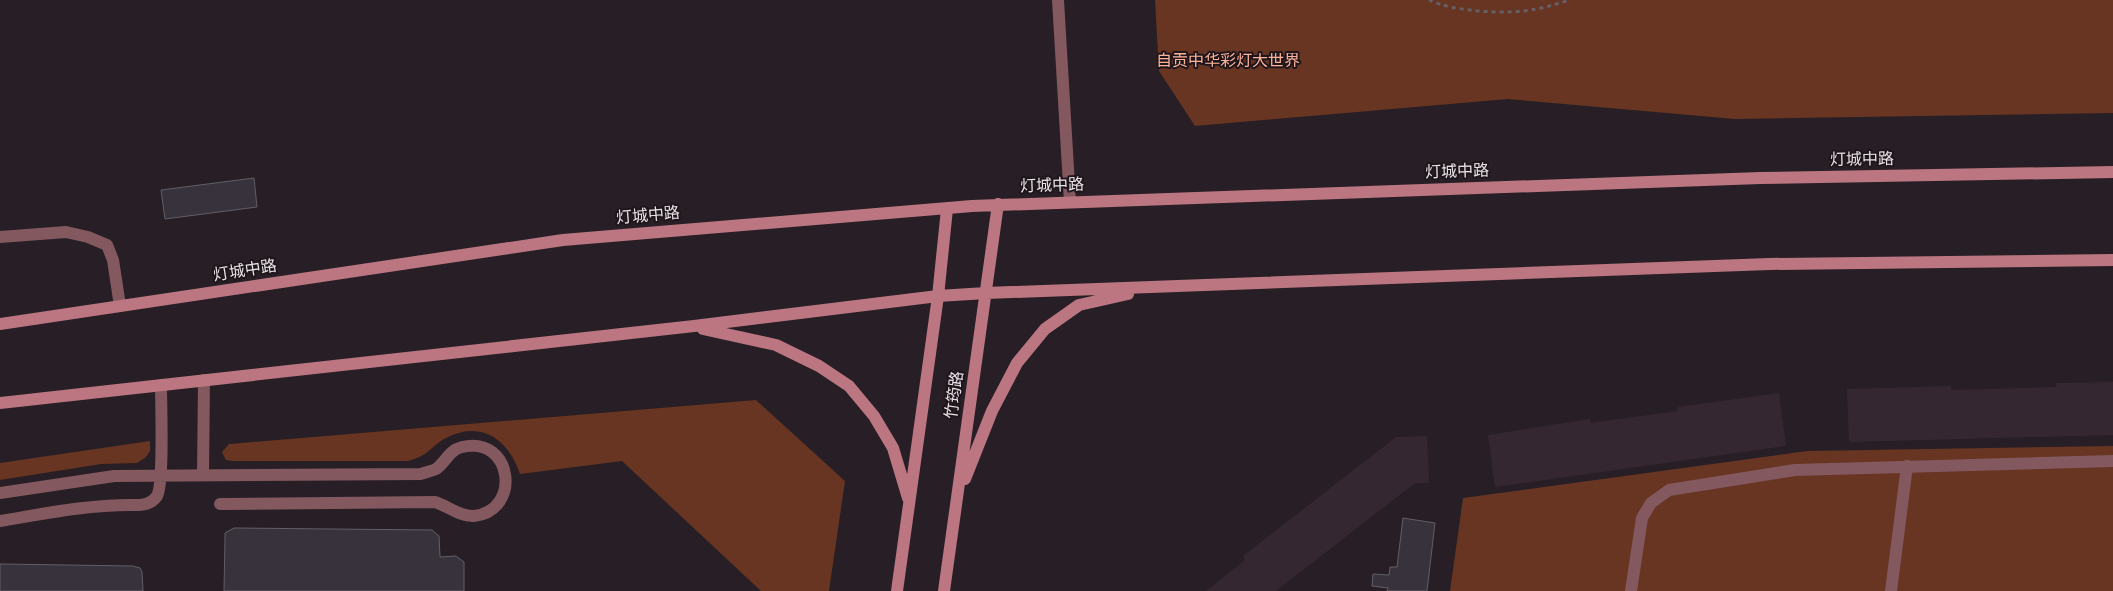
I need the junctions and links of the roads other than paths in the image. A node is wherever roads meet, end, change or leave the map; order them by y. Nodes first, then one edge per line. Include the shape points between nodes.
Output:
1 (1058, 0) edge
2 (2113, 172) edge
3 (1070, 202) junction
4 (998, 204) junction
5 (947, 209) junction
6 (0, 237) edge
7 (2113, 260) edge
8 (1155, 288) junction
9 (986, 293) junction
10 (938, 296) junction
11 (120, 306) junction
12 (0, 324) edge
13 (694, 326) junction
14 (204, 380) junction
15 (161, 385) junction
16 (0, 403) edge
17 (2113, 461) edge
18 (1907, 466) junction
19 (204, 475) junction
20 (161, 476) junction
21 (0, 493) edge
22 (958, 497) junction
23 (909, 502) junction
24 (220, 504) dead end
25 (0, 521) edge
26 (897, 591) edge
27 (944, 591) edge
28 (1631, 591) edge
29 (1891, 591) edge

1 - 3 lane
2 - 3 main road, 灯城中路 via 1760,178
3 - 4 main road, 灯城中路
4 - 5 main road, 灯城中路
4 - 9 main road, 竹筠路
5 - 10 main road, 竹筠路
5 - 11 main road, 灯城中路 via 563,240
6 - 11 lane via 66,232 88,236 107,245 113,260
7 - 8 main road via 1769,264
8 - 9 main road
8 - 22 main road via 1078,306 1045,329 1017,363 992,411
9 - 10 main road
9 - 22 main road, 竹筠路
10 - 13 main road
10 - 23 main road, 竹筠路
11 - 12 main road, 灯城中路
13 - 14 main road
13 - 23 main road via 776,345 819,366 849,386 874,416 893,448
14 - 15 main road
14 - 19 lane
15 - 16 main road
15 - 20 lane
17 - 18 lane
18 - 28 lane via 1794,470 1670,490 1651,503 1642,518
18 - 29 lane
19 - 20 lane
19 - 24 lane via 421,474 436,468 454,450 476,446 489,450 501,460 506,482 503,494 492,509 474,516 457,513 434,502
20 - 21 lane via 100,477
20 - 25 lane via 158,494 149,504 105,505
22 - 27 main road, 竹筠路
23 - 26 main road, 竹筠路

